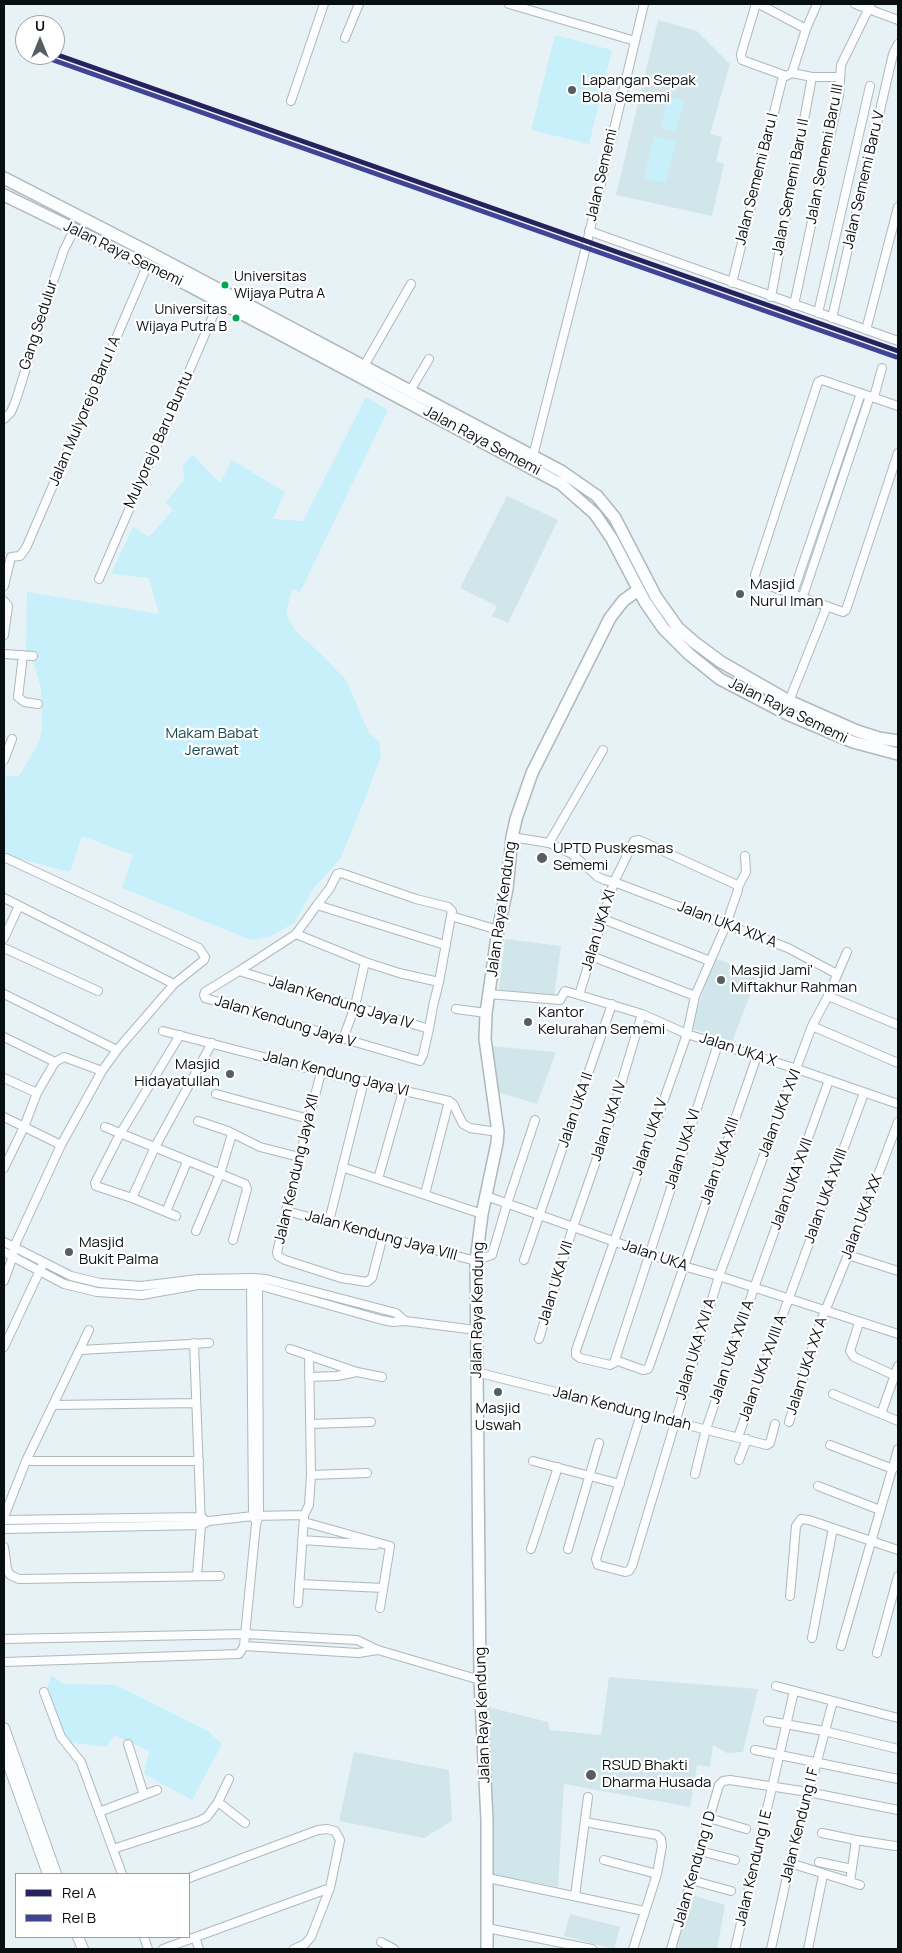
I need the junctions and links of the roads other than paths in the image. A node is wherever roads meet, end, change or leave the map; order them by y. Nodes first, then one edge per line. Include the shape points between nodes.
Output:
1 (324, 4) edge
2 (359, 4) edge
3 (510, 4) edge
4 (540, 4) edge
5 (644, 4) edge
6 (757, 4) edge
7 (817, 4) edge
8 (855, 4) edge
9 (869, 6) edge
10 (538, 13) junction
11 (898, 20) edge
12 (806, 29) junction
13 (346, 38) dead end
14 (635, 41) junction
15 (898, 44) edge
16 (792, 73) junction
17 (783, 76) junction
18 (812, 77) junction
19 (840, 77) junction
20 (870, 86) dead end
21 (291, 101) dead end
22 (4, 178) edge
23 (4, 194) edge
24 (898, 207) edge
25 (589, 231) junction
26 (71, 234) junction
27 (583, 259) joint
28 (145, 270) junction
29 (732, 283) junction
30 (411, 284) dead end
31 (771, 296) junction
32 (794, 305) junction
33 (218, 306) junction
34 (818, 313) junction
35 (832, 318) junction
36 (866, 330) junction
37 (294, 336) junction
38 (898, 341) edge
39 (429, 359) dead end
40 (364, 366) junction
41 (882, 368) dead end
42 (384, 383) junction
43 (410, 391) junction
44 (861, 393) junction
45 (872, 397) junction
46 (898, 406) edge
47 (4, 419) edge
48 (898, 453) edge
49 (533, 456) junction
50 (825, 499) junction
51 (835, 502) junction
52 (100, 579) dead end
53 (4, 586) edge
54 (638, 590) junction
55 (793, 593) junction
56 (803, 596) junction
57 (4, 601) edge
58 (826, 606) junction
59 (4, 635) edge
60 (4, 654) edge
61 (23, 655) junction
62 (33, 656) dead end
63 (789, 701) junction
64 (38, 704) dead end
65 (829, 726) junction
66 (12, 739) dead end
67 (898, 741) edge
68 (603, 750) dead end
69 (898, 754) edge
70 (4, 760) edge
71 (512, 837) junction
72 (549, 844) junction
73 (745, 856) dead end
74 (6, 858) dead end
75 (614, 882) junction
76 (738, 887) junction
77 (4, 898) edge
78 (317, 905) junction
79 (19, 906) junction
80 (451, 916) junction
81 (603, 919) junction
82 (726, 925) junction
83 (498, 930) junction
84 (296, 934) junction
85 (4, 938) edge
86 (445, 945) junction
87 (4, 948) edge
88 (847, 952) dead end
89 (592, 956) junction
90 (710, 961) junction
91 (365, 962) junction
92 (239, 971) junction
93 (837, 974) junction
94 (439, 982) junction
95 (174, 984) junction
96 (98, 991) dead end
97 (4, 994) edge
98 (489, 994) junction
99 (579, 995) junction
100 (695, 996) junction
101 (828, 996) junction
102 (612, 1004) junction
103 (355, 1006) junction
104 (456, 1008) dead end
105 (486, 1014) junction
106 (642, 1014) junction
107 (898, 1025) edge
108 (812, 1026) junction
109 (429, 1029) junction
110 (163, 1031) dead end
111 (687, 1034) junction
112 (180, 1035) junction
113 (4, 1037) edge
114 (343, 1039) junction
115 (212, 1043) junction
116 (718, 1044) junction
117 (117, 1050) junction
118 (757, 1056) junction
119 (55, 1062) junction
120 (898, 1063) edge
121 (797, 1068) junction
122 (102, 1071) junction
123 (321, 1072) junction
124 (4, 1078) edge
125 (829, 1080) junction
126 (364, 1081) junction
127 (403, 1090) junction
128 (864, 1092) junction
129 (36, 1093) junction
130 (216, 1094) dead end
131 (449, 1101) junction
132 (898, 1104) edge
133 (4, 1117) edge
134 (309, 1119) junction
135 (535, 1120) dead end
136 (198, 1121) dead end
137 (898, 1122) edge
138 (24, 1127) junction
139 (105, 1127) dead end
140 (897, 1131) edge
141 (498, 1132) junction
142 (120, 1134) junction
143 (232, 1134) junction
144 (61, 1144) junction
145 (155, 1147) junction
146 (7, 1153) edge
147 (299, 1157) junction
148 (187, 1162) junction
149 (342, 1167) junction
150 (4, 1168) edge
151 (220, 1174) junction
152 (378, 1179) junction
153 (425, 1194) junction
154 (486, 1196) junction
155 (132, 1198) junction
156 (507, 1204) junction
157 (286, 1210) junction
158 (166, 1212) junction
159 (482, 1214) junction
160 (540, 1215) junction
161 (176, 1216) dead end
162 (329, 1221) junction
163 (573, 1227) junction
164 (196, 1231) dead end
165 (382, 1236) junction
166 (233, 1240) dead end
167 (4, 1242) edge
168 (614, 1242) junction
169 (14, 1247) junction
170 (4, 1252) edge
171 (649, 1254) junction
172 (848, 1254) junction
173 (16, 1258) junction
174 (476, 1259) junction
175 (41, 1260) junction
176 (524, 1260) dead end
177 (683, 1266) junction
178 (37, 1269) junction
179 (898, 1271) edge
180 (719, 1276) junction
181 (4, 1281) edge
182 (254, 1285) junction
183 (754, 1288) junction
184 (142, 1290) junction
185 (312, 1295) junction
186 (788, 1300) junction
187 (825, 1311) junction
188 (859, 1322) junction
189 (89, 1330) dead end
190 (476, 1330) junction
191 (892, 1332) edge
192 (539, 1338) dead end
193 (194, 1343) junction
194 (210, 1343) dead end
195 (4, 1347) edge
196 (290, 1349) dead end
197 (80, 1350) junction
198 (309, 1355) junction
199 (614, 1362) junction
200 (898, 1366) edge
201 (357, 1372) junction
202 (476, 1372) junction
203 (897, 1376) edge
204 (309, 1377) junction
205 (382, 1377) dead end
206 (833, 1394) dead end
207 (196, 1403) junction
208 (54, 1405) junction
209 (641, 1414) junction
210 (881, 1414) junction
211 (898, 1420) edge
212 (371, 1422) dead end
213 (674, 1422) junction
214 (789, 1422) dead end
215 (310, 1424) junction
216 (775, 1424) dead end
217 (706, 1429) junction
218 (738, 1437) junction
219 (747, 1439) junction
220 (599, 1444) dead end
221 (768, 1444) joint
222 (830, 1445) dead end
223 (898, 1449) edge
224 (739, 1460) dead end
225 (26, 1461) junction
226 (199, 1461) junction
227 (533, 1461) dead end
228 (558, 1468) junction
229 (893, 1469) junction
230 (367, 1473) dead end
231 (695, 1474) dead end
232 (311, 1475) junction
233 (591, 1476) junction
234 (620, 1484) junction
235 (818, 1486) dead end
236 (880, 1510) junction
237 (4, 1518) edge
238 (256, 1518) junction
239 (304, 1518) junction
240 (201, 1521) junction
241 (833, 1528) junction
242 (4, 1529) edge
243 (302, 1540) junction
244 (871, 1542) junction
245 (390, 1546) junction
246 (4, 1547) edge
247 (531, 1549) dead end
248 (568, 1549) dead end
249 (898, 1550) edge
250 (197, 1576) junction
251 (220, 1576) dead end
252 (898, 1576) edge
253 (299, 1584) junction
254 (383, 1588) junction
255 (790, 1596) dead end
256 (298, 1604) dead end
257 (380, 1608) dead end
258 (245, 1634) junction
259 (812, 1638) dead end
260 (4, 1639) edge
261 (244, 1646) junction
262 (841, 1646) dead end
263 (378, 1650) junction
264 (877, 1653) dead end
265 (4, 1662) edge
266 (480, 1680) junction
267 (776, 1686) dead end
268 (794, 1691) junction
269 (44, 1692) dead end
270 (833, 1701) junction
271 (898, 1718) edge
272 (768, 1721) dead end
273 (788, 1724) junction
274 (4, 1728) edge
275 (824, 1731) junction
276 (128, 1744) dead end
277 (898, 1749) edge
278 (755, 1750) dead end
279 (4, 1752) edge
280 (780, 1756) junction
281 (815, 1764) junction
282 (229, 1779) dead end
283 (898, 1779) edge
284 (772, 1787) junction
285 (157, 1790) dead end
286 (808, 1792) junction
287 (144, 1795) junction
288 (588, 1798) dead end
289 (218, 1802) junction
290 (898, 1810) edge
291 (99, 1812) junction
292 (710, 1818) junction
293 (585, 1822) junction
294 (244, 1823) dead end
295 (746, 1829) dead end
296 (822, 1833) dead end
297 (856, 1840) junction
298 (895, 1846) dead end
299 (113, 1849) junction
300 (700, 1851) junction
301 (604, 1860) dead end
302 (734, 1860) dead end
303 (819, 1862) dead end
304 (790, 1864) junction
305 (852, 1869) junction
306 (48, 1873) edge
307 (56, 1873) edge
308 (122, 1873) edge
309 (657, 1874) junction
310 (823, 1875) junction
311 (190, 1878) edge
312 (488, 1878) junction
313 (691, 1880) junction
314 (850, 1882) junction
315 (860, 1885) dead end
316 (330, 1888) junction
317 (731, 1891) dead end
318 (575, 1896) junction
319 (644, 1911) junction
320 (487, 1928) junction
321 (195, 1937) junction
322 (381, 1942) dead end
323 (162, 1949) edge
324 (199, 1949) edge
325 (294, 1949) edge
326 (394, 1949) edge
327 (487, 1949) edge
328 (592, 1949) edge
329 (633, 1949) edge
330 (671, 1949) edge
331 (735, 1949) edge
332 (771, 1949) edge
333 (808, 1949) edge

1 - 21 street
2 - 13 street
3 - 10 street
4 - 10 street
5 - 14 street, Jalan Sememi
6 - 12 street
6 - 17 street via 741,54 742,60
7 - 12 street
8 - 9 street
9 - 11 street
9 - 19 street, Jalan Sememi Baru III via 844,57
10 - 14 street
12 - 16 street
14 - 25 street, Jalan Sememi
15 - 35 street, Jalan Sememi Baru V
16 - 17 street
16 - 18 street
17 - 29 street, Jalan Sememi Baru I
18 - 19 street
18 - 31 street, Jalan Sememi Baru II
19 - 32 street, Jalan Sememi Baru III via 839,95
20 - 34 street
22 - 37 main road, Jalan Raya Sememi via 152,254
23 - 26 main road, Jalan Raya Sememi
24 - 36 street
25 - 27 street, Jalan Sememi
25 - 29 street
26 - 28 main road, Jalan Raya Sememi
26 - 47 street, Gang Sedulur via 16,400
27 - 49 street, Jalan Raya Sememi
28 - 33 main road, Jalan Raya Sememi
28 - 53 street, Jalan Mulyorejo Baru I A via 26,548 20,556 11,557
29 - 31 street
30 - 40 street
31 - 32 street
32 - 34 street
33 - 37 main road, Jalan Raya Sememi
33 - 52 street, Mulyorejo Baru Buntu
34 - 35 street
35 - 36 street
36 - 38 street
37 - 40 main road, Jalan Raya Sememi
37 - 42 main road, Jalan Raya Sememi
39 - 43 street
40 - 42 main road, Jalan Raya Sememi
41 - 45 street
42 - 43 main road, Jalan Raya Sememi
42 - 54 main road, Jalan Raya Sememi via 570,491 604,526
43 - 49 main road, Jalan Raya Sememi
44 - 45 street
44 - 50 street
44 - 55 street via 822,380 818,383 755,577 756,581
45 - 46 street
45 - 51 street
48 - 58 street via 846,610 843,612
49 - 63 main road, Jalan Raya Sememi via 578,481 597,496 623,532 656,597 678,628 720,662
50 - 51 street
50 - 55 street
51 - 56 street
54 - 65 main road, Jalan Raya Sememi via 673,640 720,678 787,714
54 - 71 main road, Jalan Raya Kendung via 623,601 610,618 532,773
55 - 56 street
56 - 58 street
57 - 59 street via 8,606
58 - 63 street
60 - 61 street
61 - 62 street
61 - 64 street via 18,696 24,702
63 - 65 main road, Jalan Raya Sememi
65 - 67 main road, Jalan Raya Sememi
65 - 69 main road, Jalan Raya Sememi via 852,742
66 - 70 street
68 - 72 street
71 - 72 street, Jalan UKA XIX A
71 - 83 main road, Jalan Raya Kendung via 507,889
72 - 75 street, Jalan UKA XIX A via 572,854 598,877
73 - 76 street, Jalan UKA V via 746,872
74 - 95 street via 199,948 204,953 204,960
75 - 76 street, Jalan UKA XI via 632,843 640,840
75 - 81 street, Jalan UKA XI
75 - 82 street, Jalan UKA XIX A
76 - 82 street, Jalan UKA V
77 - 79 street
78 - 80 street via 337,874 341,873 448,907 452,911
78 - 84 street
78 - 86 street
79 - 85 street
79 - 95 street
80 - 83 street
80 - 86 street
81 - 89 street, Jalan UKA XI
81 - 90 street
82 - 90 street, Jalan UKA V
82 - 93 street, Jalan UKA XIX A via 788,948
83 - 98 main road, Jalan Raya Kendung
84 - 91 street
84 - 92 street
86 - 94 street
87 - 96 street
88 - 93 street, Jalan UKA XVI
89 - 99 street, Jalan UKA XI
89 - 100 street
90 - 100 street, Jalan UKA V
91 - 94 street
91 - 103 street
92 - 103 street, Jalan Kendung Jaya IV
92 - 114 street, Jalan Kendung Jaya V via 205,992 205,998
93 - 101 street, Jalan UKA XVI
94 - 109 street
95 - 117 street
97 - 117 street
98 - 99 street via 560,1000 565,991
98 - 105 main road, Jalan Raya Kendung
99 - 102 street, Jalan UKA X
100 - 111 street, Jalan UKA V
101 - 107 street
101 - 108 street, Jalan UKA XVI
102 - 106 street, Jalan UKA X
102 - 160 street, Jalan UKA II
103 - 109 street, Jalan Kendung Jaya IV
103 - 114 street
104 - 105 street
105 - 141 main road, Jalan Raya Kendung via 485,1039
106 - 111 street, Jalan UKA X
106 - 163 street, Jalan UKA IV via 610,1121
108 - 120 street
108 - 121 street, Jalan UKA XVI
109 - 114 street, Jalan Kendung Jaya V via 422,1059 418,1061
110 - 112 street, Jalan Kendung Jaya VI
111 - 116 street, Jalan UKA X
111 - 168 street, Jalan UKA V
112 - 115 street, Jalan Kendung Jaya VI
112 - 142 street
113 - 119 street
115 - 123 street, Jalan Kendung Jaya VI
115 - 145 street
116 - 118 street, Jalan UKA X
116 - 171 street, Jalan UKA VI
117 - 122 street
118 - 121 street, Jalan UKA X
118 - 177 street, Jalan UKA XIII
119 - 122 street via 64,1057
119 - 129 street
121 - 125 street, Jalan UKA X
121 - 180 street, Jalan UKA XVI
122 - 144 street
123 - 126 street, Jalan Kendung Jaya VI
123 - 134 street, Jalan Kendung Jaya XII
124 - 129 street
125 - 128 street, Jalan UKA X
125 - 183 street, Jalan UKA XVII
126 - 127 street, Jalan Kendung Jaya VI
126 - 149 street
127 - 131 street, Jalan Kendung Jaya VI
127 - 152 street
128 - 132 street, Jalan UKA X
128 - 186 street, Jalan UKA XVIII
129 - 138 street
130 - 134 street
131 - 141 street via 463,1124
131 - 153 street
133 - 138 street
134 - 147 street, Jalan Kendung Jaya XII
135 - 156 street
136 - 143 street
137 - 140 street, Jalan UKA XX
138 - 144 street
138 - 146 street
139 - 142 street
140 - 172 street, Jalan UKA XX
141 - 154 main road, Jalan Raya Kendung
142 - 145 street
142 - 155 street via 95,1183
143 - 147 street via 260,1148
143 - 151 street
144 - 169 street
145 - 148 street
145 - 155 street
146 - 150 street
147 - 157 street, Jalan Kendung Jaya XII
148 - 151 street
148 - 158 street
149 - 152 street
149 - 162 street
151 - 164 street
151 - 166 street via 246,1186
152 - 153 street
153 - 159 street
154 - 156 street, Jalan UKA
154 - 159 main road, Jalan Raya Kendung
155 - 158 street
156 - 160 street, Jalan UKA
156 - 174 street via 492,1255
157 - 162 street, Jalan Kendung Jaya VIII
157 - 165 street, Jalan Kendung Jaya XII via 277,1253 280,1258 341,1278 364,1283 372,1278
158 - 161 street
159 - 174 main road, Jalan Raya Kendung
160 - 163 street, Jalan UKA
160 - 176 street, Jalan UKA II
162 - 165 street, Jalan Kendung Jaya VIII
163 - 168 street, Jalan UKA
163 - 192 street, Jalan UKA VII
165 - 174 street, Jalan Kendung Jaya VIII
167 - 169 street
168 - 171 street, Jalan UKA
168 - 199 street, Jalan UKA V via 576,1350 580,1358
169 - 173 street
169 - 175 street
170 - 173 street
171 - 177 street, Jalan UKA
171 - 199 street, Jalan UKA VI
172 - 179 street
172 - 187 street, Jalan UKA XX
173 - 178 street
173 - 181 street
174 - 190 main road, Jalan Raya Kendung
175 - 178 street
175 - 184 street via 71,1276
177 - 180 street, Jalan UKA
177 - 199 street, Jalan UKA XIII via 648,1369
178 - 184 street via 64,1284 97,1292
178 - 195 street
180 - 183 street, Jalan UKA
180 - 213 street, Jalan UKA XVI A
182 - 184 street
182 - 185 street
182 - 238 street
183 - 186 street, Jalan UKA
183 - 217 street, Jalan UKA XVII A
184 - 185 street via 198,1278 252,1278 266,1279
185 - 190 street via 382,1320
186 - 187 street, Jalan UKA
186 - 218 street, Jalan UKA XVIII A
187 - 188 street, Jalan UKA
187 - 214 street, Jalan UKA XX A
188 - 191 street, Jalan UKA
188 - 203 street via 850,1351 852,1356
189 - 197 street
190 - 202 main road, Jalan Raya Kendung
193 - 194 street
193 - 197 street
193 - 207 street
196 - 198 street
197 - 208 street
198 - 201 street
198 - 204 street
200 - 203 street
201 - 204 street
201 - 205 street
202 - 209 street, Jalan Kendung Indah
202 - 266 main road, Jalan Raya Kendung
203 - 210 street
204 - 215 street
206 - 210 street
207 - 208 street
207 - 226 street
208 - 225 street
209 - 213 street, Jalan Kendung Indah
209 - 234 street
210 - 211 street
212 - 215 street
213 - 217 street, Jalan Kendung Indah
213 - 234 street, Jalan UKA XVI A via 632,1566 626,1572 604,1568 596,1562
215 - 232 street
216 - 221 street, Jalan UKA XX A
217 - 218 street, Jalan Kendung Indah
217 - 231 street, Jalan UKA XVII A
218 - 219 street, Jalan Kendung Indah
219 - 221 street, Jalan Kendung Indah
219 - 224 street
220 - 233 street
222 - 229 street
223 - 229 street
225 - 226 street
225 - 237 street
226 - 240 street
227 - 228 street
228 - 233 street
228 - 247 street
229 - 236 street
230 - 232 street
232 - 239 street via 309,1505
233 - 234 street
233 - 248 street
235 - 236 street
236 - 244 street
237 - 240 street
238 - 239 street
238 - 240 street
238 - 258 street
239 - 243 street
239 - 245 street
240 - 242 street
240 - 250 street
241 - 244 street
241 - 255 street via 804,1518 798,1522
241 - 259 street
243 - 245 street
243 - 253 street
244 - 249 street
244 - 262 street
245 - 254 street
246 - 250 street via 7,1569 19,1579
250 - 251 street
252 - 264 street
253 - 254 street
253 - 256 street
254 - 257 street
258 - 260 street
258 - 261 street
258 - 263 street via 357,1640
261 - 263 street via 358,1653
261 - 265 street via 239,1654
263 - 266 street
266 - 312 main road, Jalan Raya Kendung
267 - 268 street
268 - 270 street
268 - 273 street, Jalan Kendung I E
269 - 291 street via 61,1737 81,1762
270 - 271 street
270 - 275 street, Jalan Kendung I F
272 - 273 street
273 - 275 street
273 - 280 street, Jalan Kendung I E
274 - 307 street
275 - 277 street
275 - 281 street, Jalan Kendung I F
276 - 287 street
278 - 280 street
279 - 306 street
280 - 281 street
280 - 284 street, Jalan Kendung I E
281 - 283 street
281 - 286 street, Jalan Kendung I F
282 - 289 street
284 - 286 street
284 - 292 street, Jalan Kendung I D via 726,1780 719,1784
284 - 331 street, Jalan Kendung I E
285 - 287 street
286 - 290 street
286 - 304 street, Jalan Kendung I F
287 - 291 street
288 - 293 street
289 - 294 street
289 - 299 street via 207,1817 199,1821
291 - 299 street
292 - 295 street
292 - 300 street, Jalan Kendung I D
293 - 309 street via 657,1835 662,1839
293 - 318 street
296 - 297 street
297 - 298 street
297 - 305 street
299 - 308 street
300 - 302 street
300 - 313 street, Jalan Kendung I D
301 - 309 street
303 - 305 street
304 - 310 street
304 - 332 street, Jalan Kendung I F
305 - 314 street
309 - 319 street
310 - 314 street
310 - 333 street
311 - 316 street via 327,1829 335,1831 340,1840
312 - 318 street
312 - 320 main road, Jalan Raya Kendung
313 - 317 street
313 - 330 street, Jalan Kendung I D
314 - 315 street
316 - 321 street
316 - 325 street via 310,1937 305,1944
318 - 319 street
319 - 329 street
320 - 327 main road, Jalan Raya Kendung
320 - 328 street
321 - 323 street
321 - 324 street
322 - 326 street

